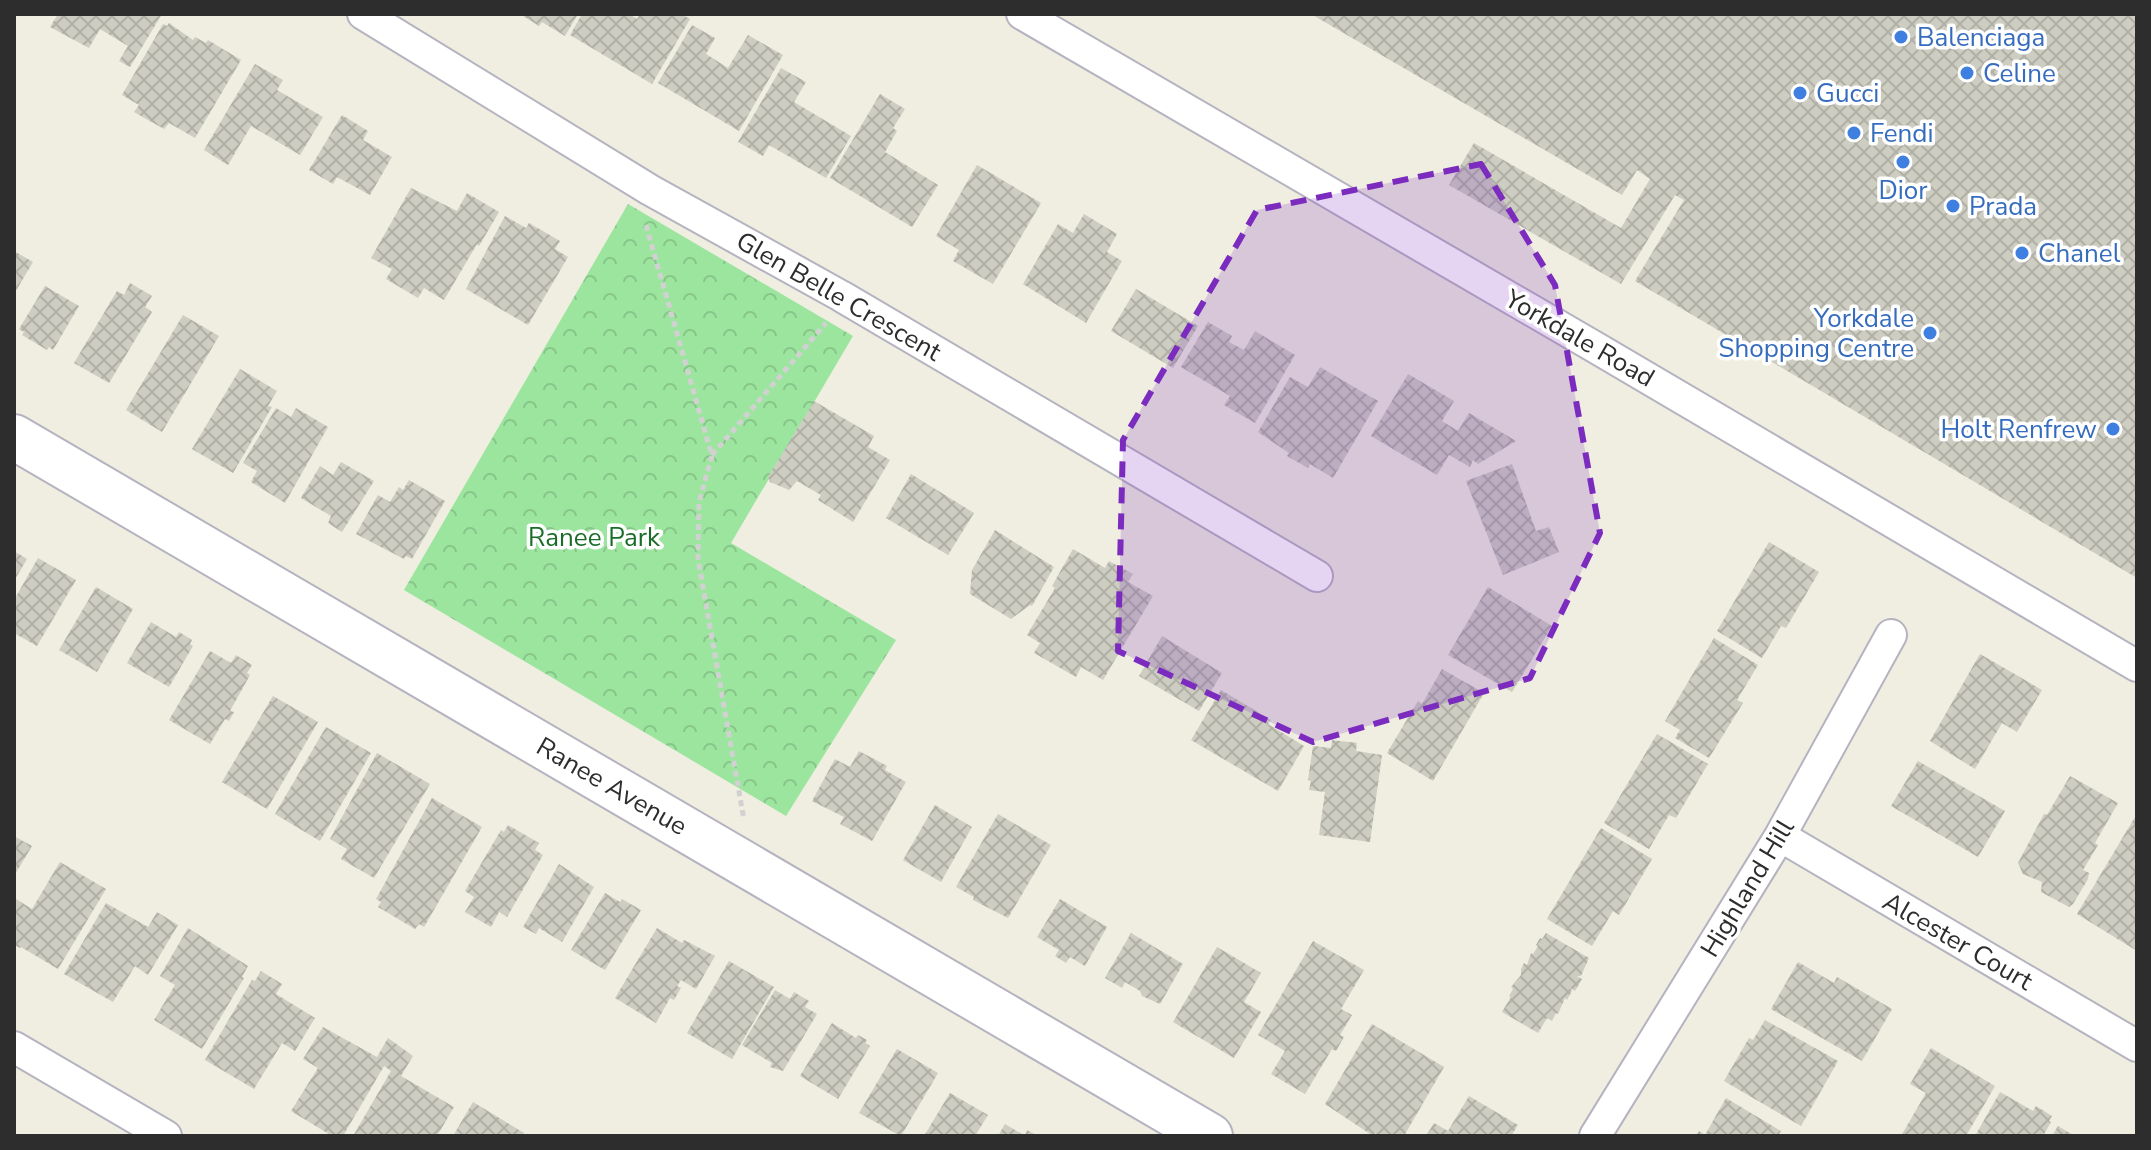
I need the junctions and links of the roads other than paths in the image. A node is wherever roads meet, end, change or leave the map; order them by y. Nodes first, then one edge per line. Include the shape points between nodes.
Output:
1 (363, 14) edge
2 (1022, 14) edge
3 (14, 437) edge
4 (1317, 576) dead end
5 (1891, 635) dead end
6 (2137, 666) edge
7 (1780, 836) junction
8 (2137, 1046) edge
9 (14, 1047) edge
10 (166, 1136) edge
11 (1210, 1136) edge
12 (1595, 1136) edge

1 - 4 street, Glen Belle Crescent via 650,190
2 - 6 street, Yorkdale Road
3 - 11 street, Ranee Avenue
5 - 7 street, Highland Hill
7 - 8 street, Alcester Court
7 - 12 street, Highland Hill
9 - 10 street

